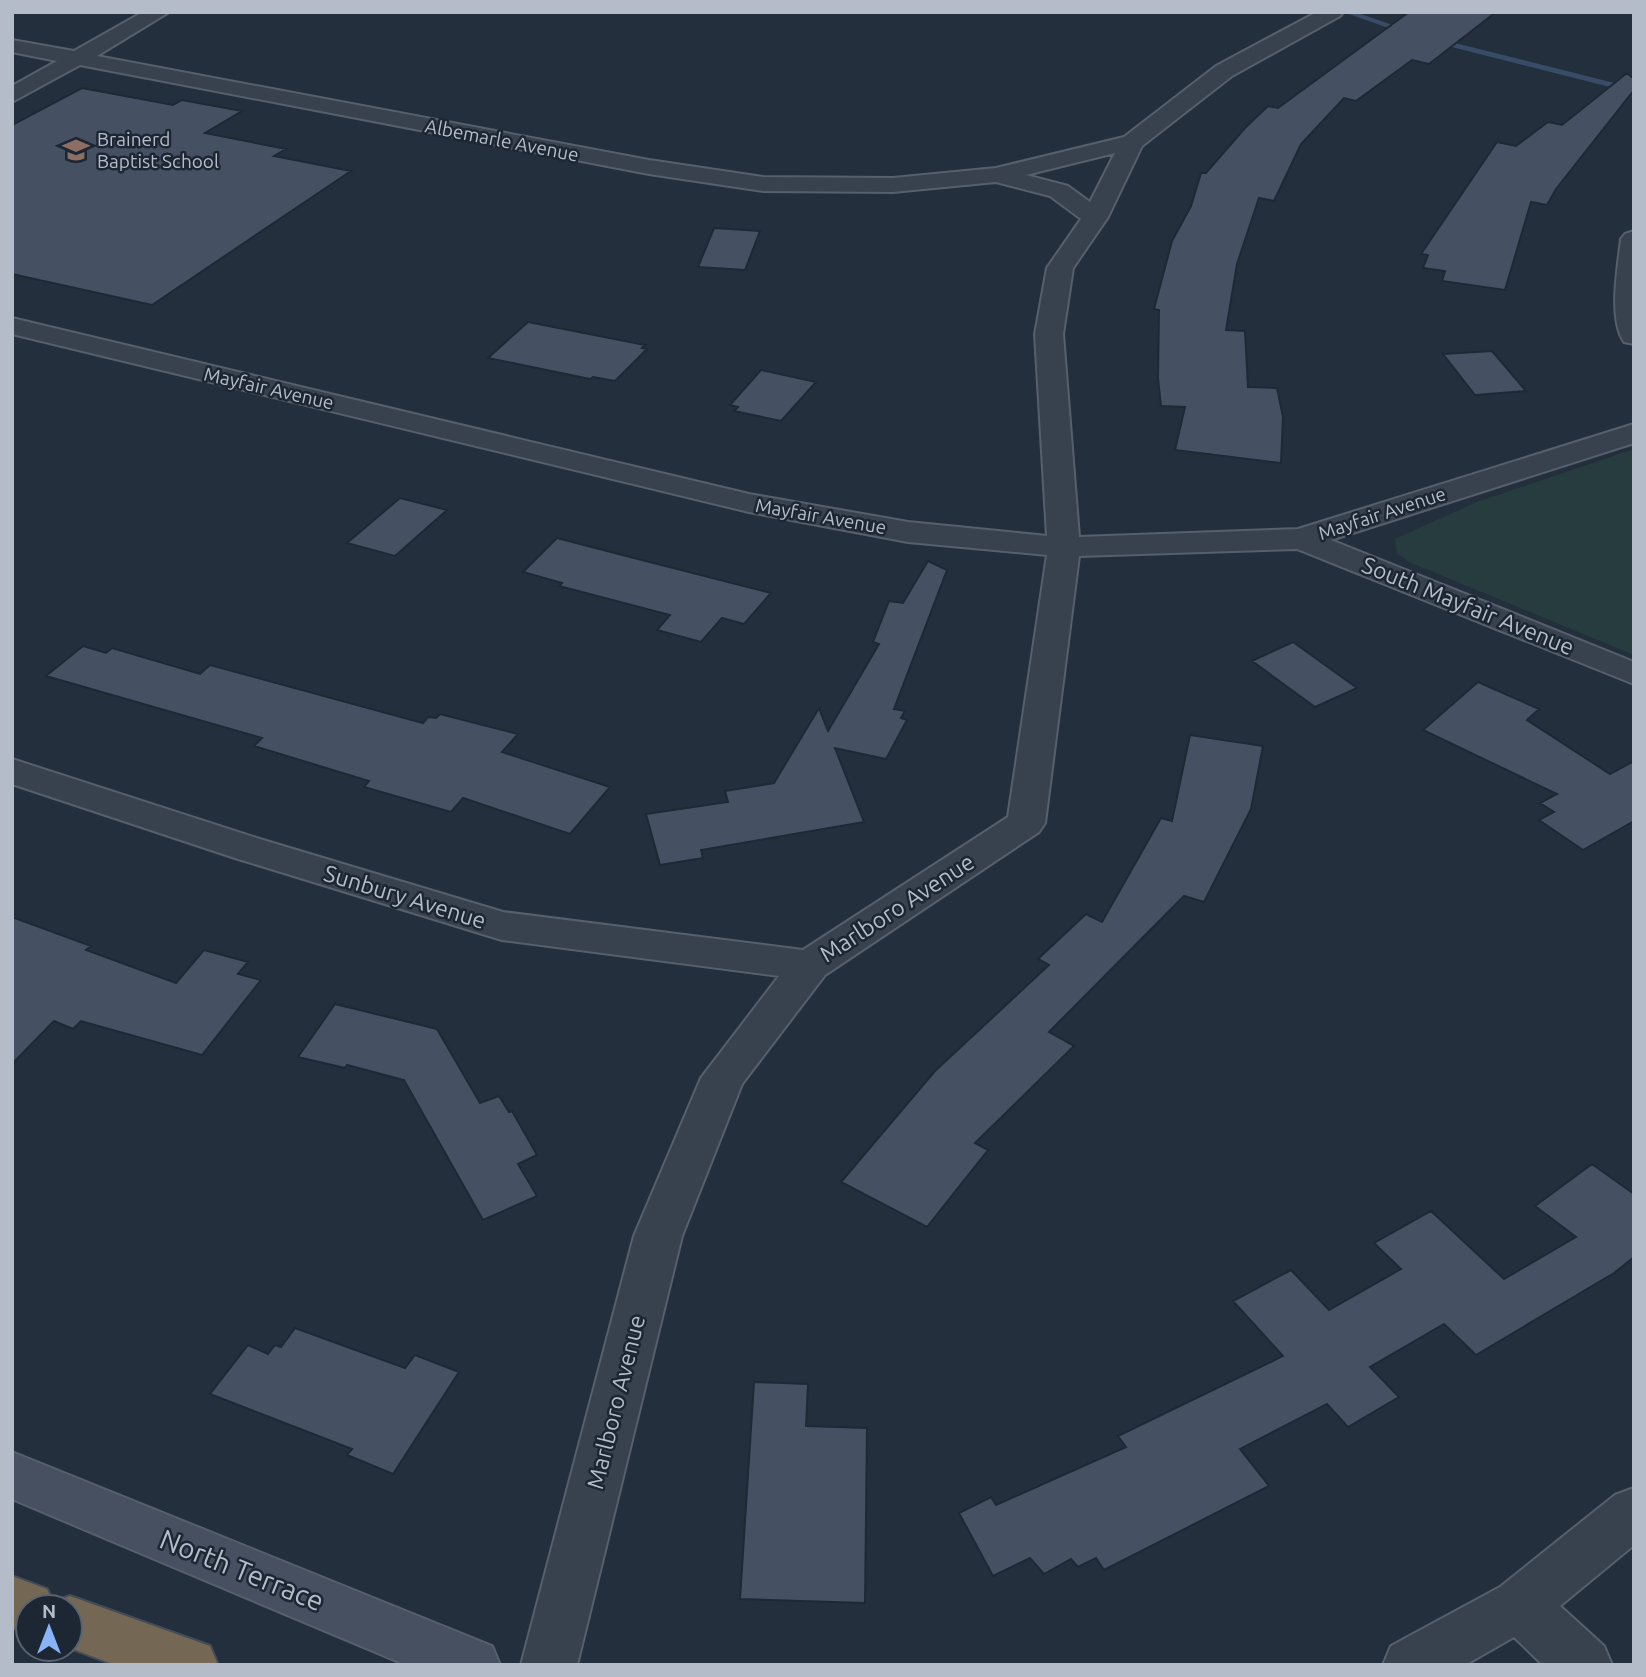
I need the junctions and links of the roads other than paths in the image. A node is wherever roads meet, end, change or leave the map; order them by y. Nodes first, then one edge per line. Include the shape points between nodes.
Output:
1 (159, 12) edge
2 (1332, 13) edge
3 (12, 46) edge
4 (77, 58) junction
5 (12, 95) edge
6 (1132, 142) junction
7 (996, 174) junction
8 (1095, 216) junction
9 (1634, 239) edge
10 (12, 326) edge
11 (1634, 336) edge
12 (1634, 433) edge
13 (1301, 539) junction
14 (1064, 547) junction
15 (1634, 674) edge
16 (12, 771) edge
17 (810, 965) junction
18 (12, 1475) edge
19 (1634, 1512) edge
20 (1519, 1605) junction
21 (84, 1627) edge
22 (190, 1665) edge
23 (472, 1665) edge
24 (549, 1665) edge
25 (1410, 1665) edge
26 (1584, 1665) edge

1 - 4 street
2 - 6 street, Marlboro Avenue via 1224,71
3 - 4 street, Albemarle Avenue
4 - 5 street
4 - 7 street, Albemarle Avenue via 649,167 763,184 893,185
6 - 7 street, Marlboro Avenue
6 - 8 street, Marlboro Avenue
7 - 8 street via 1059,191
8 - 14 street, Marlboro Avenue via 1060,268 1049,334
9 - 11 street via 1629,281
10 - 14 street, Mayfair Avenue via 750,503 908,532
12 - 13 street, Mayfair Avenue
13 - 14 street, Mayfair Avenue
13 - 15 street, South Mayfair Avenue
14 - 17 street, Marlboro Avenue via 1026,823
16 - 17 street, Sunbury Avenue via 502,926
17 - 24 street, Marlboro Avenue via 723,1079 658,1236
18 - 23 street, North Terrace
19 - 20 street
20 - 25 street
20 - 26 street
21 - 22 highway

